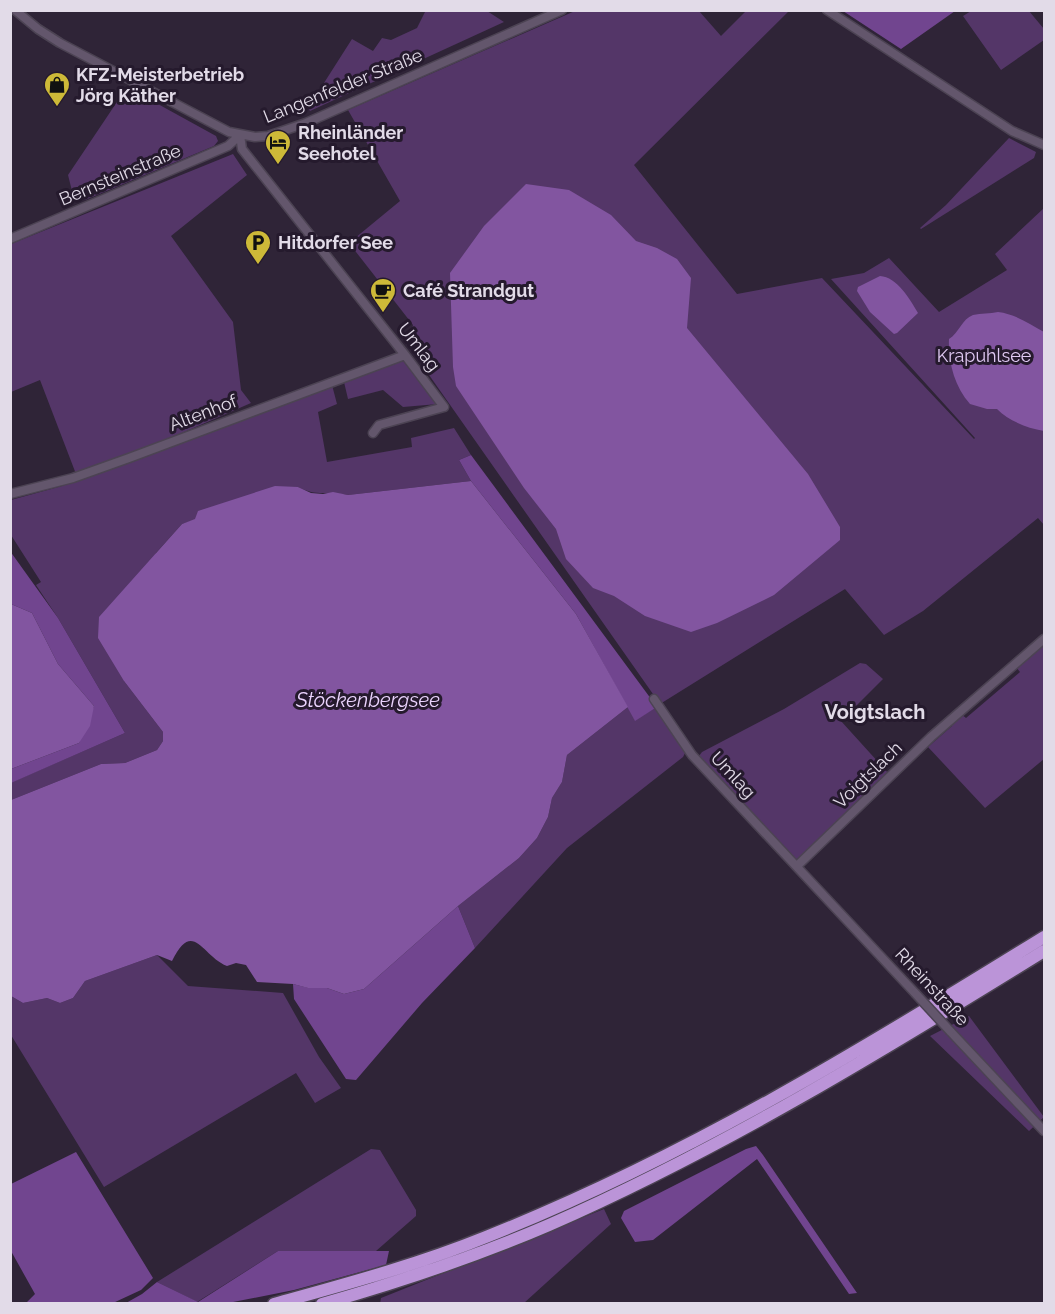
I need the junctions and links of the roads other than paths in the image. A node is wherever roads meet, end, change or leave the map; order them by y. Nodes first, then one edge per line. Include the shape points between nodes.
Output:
1 (15, 10) edge
2 (562, 10) edge
3 (827, 10) edge
4 (240, 135) junction
5 (1044, 146) edge
6 (12, 236) edge
7 (405, 355) junction
8 (373, 433) dead end
9 (10, 494) edge
10 (1044, 639) edge
11 (654, 699) dead end
12 (796, 866) junction
13 (1044, 937) edge
14 (1044, 951) edge
15 (1044, 1131) edge
16 (274, 1304) edge
17 (322, 1304) edge

1 - 4 street, Langenfelder Straße via 60,43
2 - 4 street, Langenfelder Straße via 281,133
3 - 5 street via 1012,130
4 - 6 street, Bernsteinstraße via 222,150
4 - 7 street, Umlag via 242,149
7 - 8 street, Umlag via 444,407 379,424
7 - 9 street, Altenhof via 84,474
10 - 12 street, Voigtslach via 931,737
11 - 12 street, Umlag via 692,755
12 - 15 street, Rheinstraße, bridge
13 - 16 highway via 822,1072 642,1169 484,1238 366,1279
14 - 17 highway via 820,1087 663,1171 493,1248

